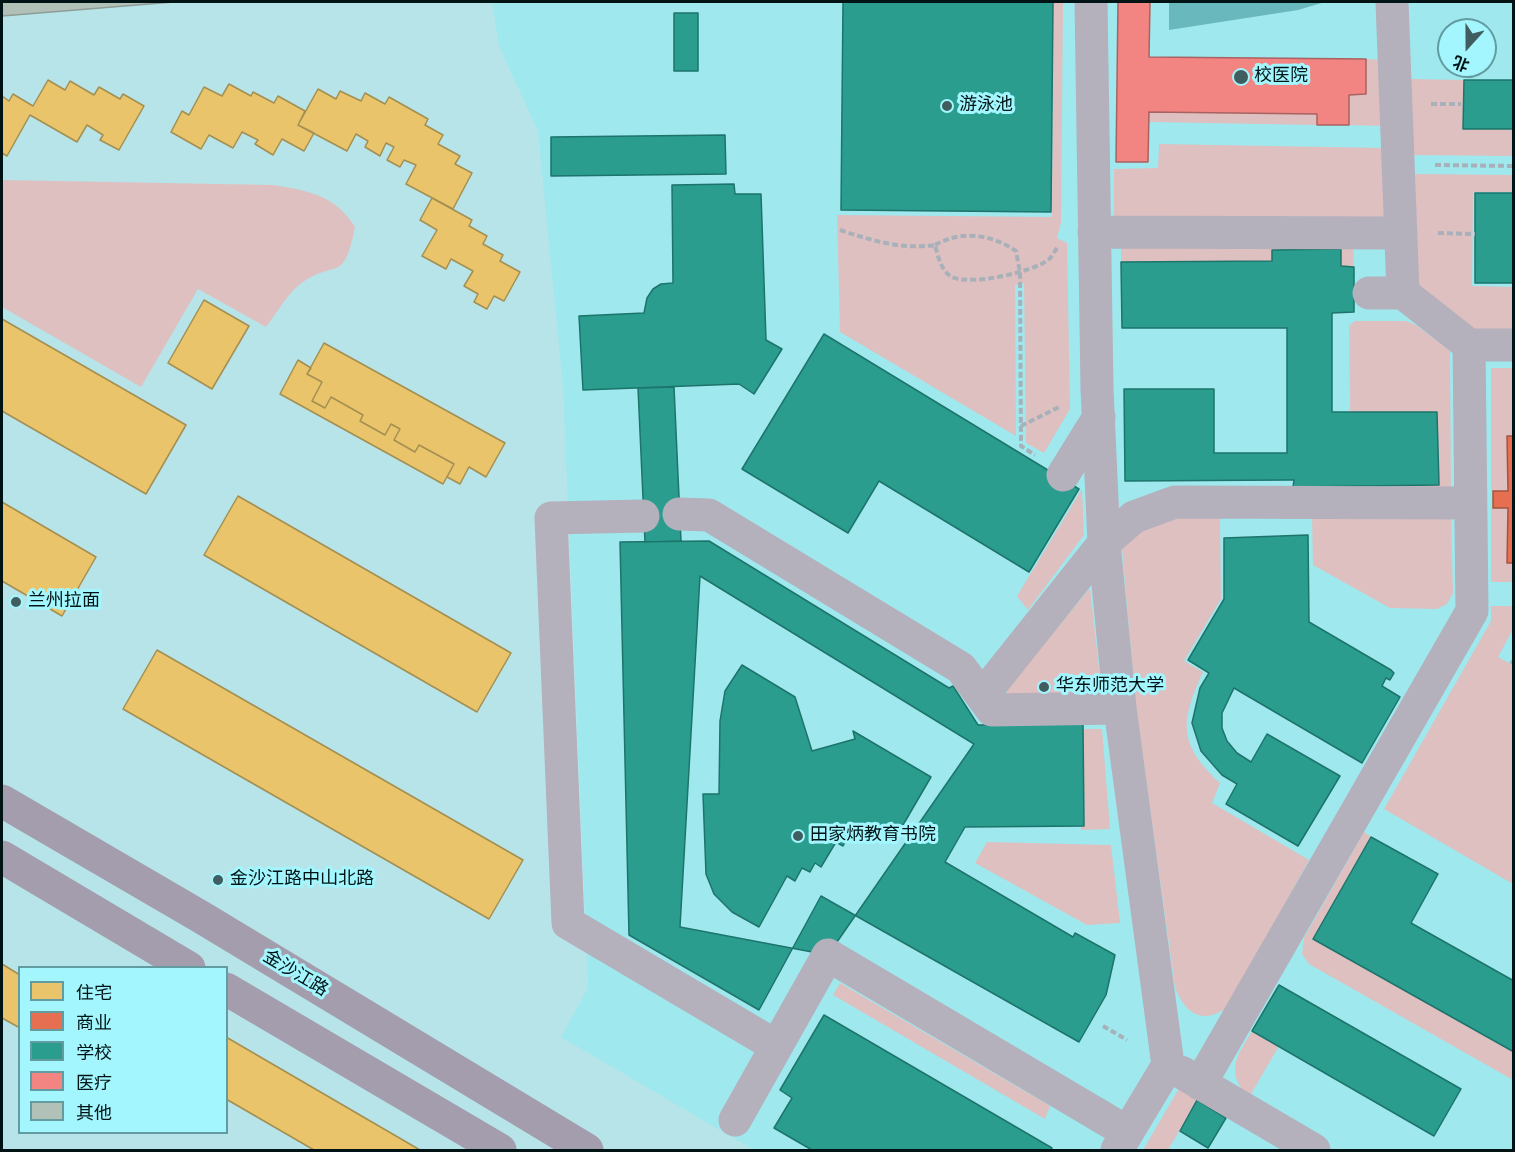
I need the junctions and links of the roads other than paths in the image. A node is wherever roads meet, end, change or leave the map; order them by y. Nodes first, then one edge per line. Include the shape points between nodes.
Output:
1 (1091, 2) edge
2 (1392, 2) edge
3 (1094, 232) junction
4 (1401, 232) junction
5 (1369, 293) dead end
6 (1403, 293) junction
7 (1469, 345) junction
8 (1514, 345) edge
9 (1099, 417) junction
10 (1064, 474) road end
11 (1470, 503) junction
12 (679, 514) dead end
13 (643, 516) dead end
14 (1104, 543) junction
15 (983, 695) junction
16 (1120, 708) junction
17 (2, 801) edge
18 (2, 857) edge
19 (186, 966) edge
20 (228, 990) edge
21 (776, 1046) junction
22 (1168, 1065) junction
23 (1200, 1084) junction
24 (735, 1120) dead end
25 (1122, 1141) edge
26 (500, 1150) edge
27 (587, 1150) edge
28 (1314, 1150) edge

1 - 3 lane
2 - 4 lane
3 - 4 lane
3 - 9 lane
4 - 6 lane
5 - 6 lane
6 - 7 lane
7 - 8 lane
7 - 11 lane
9 - 10 lane
9 - 14 lane
11 - 14 lane via 1175,502 1134,517
11 - 23 lane via 1472,610
12 - 15 lane via 709,515 961,668
13 - 21 lane via 551,518 568,923
14 - 15 lane
14 - 16 lane
15 - 16 lane via 992,710
16 - 22 lane
17 - 27 main road, 金沙江路
18 - 19 main road
20 - 26 main road
21 - 24 lane
21 - 25 lane via 828,956
22 - 23 lane
22 - 25 lane
23 - 28 lane

